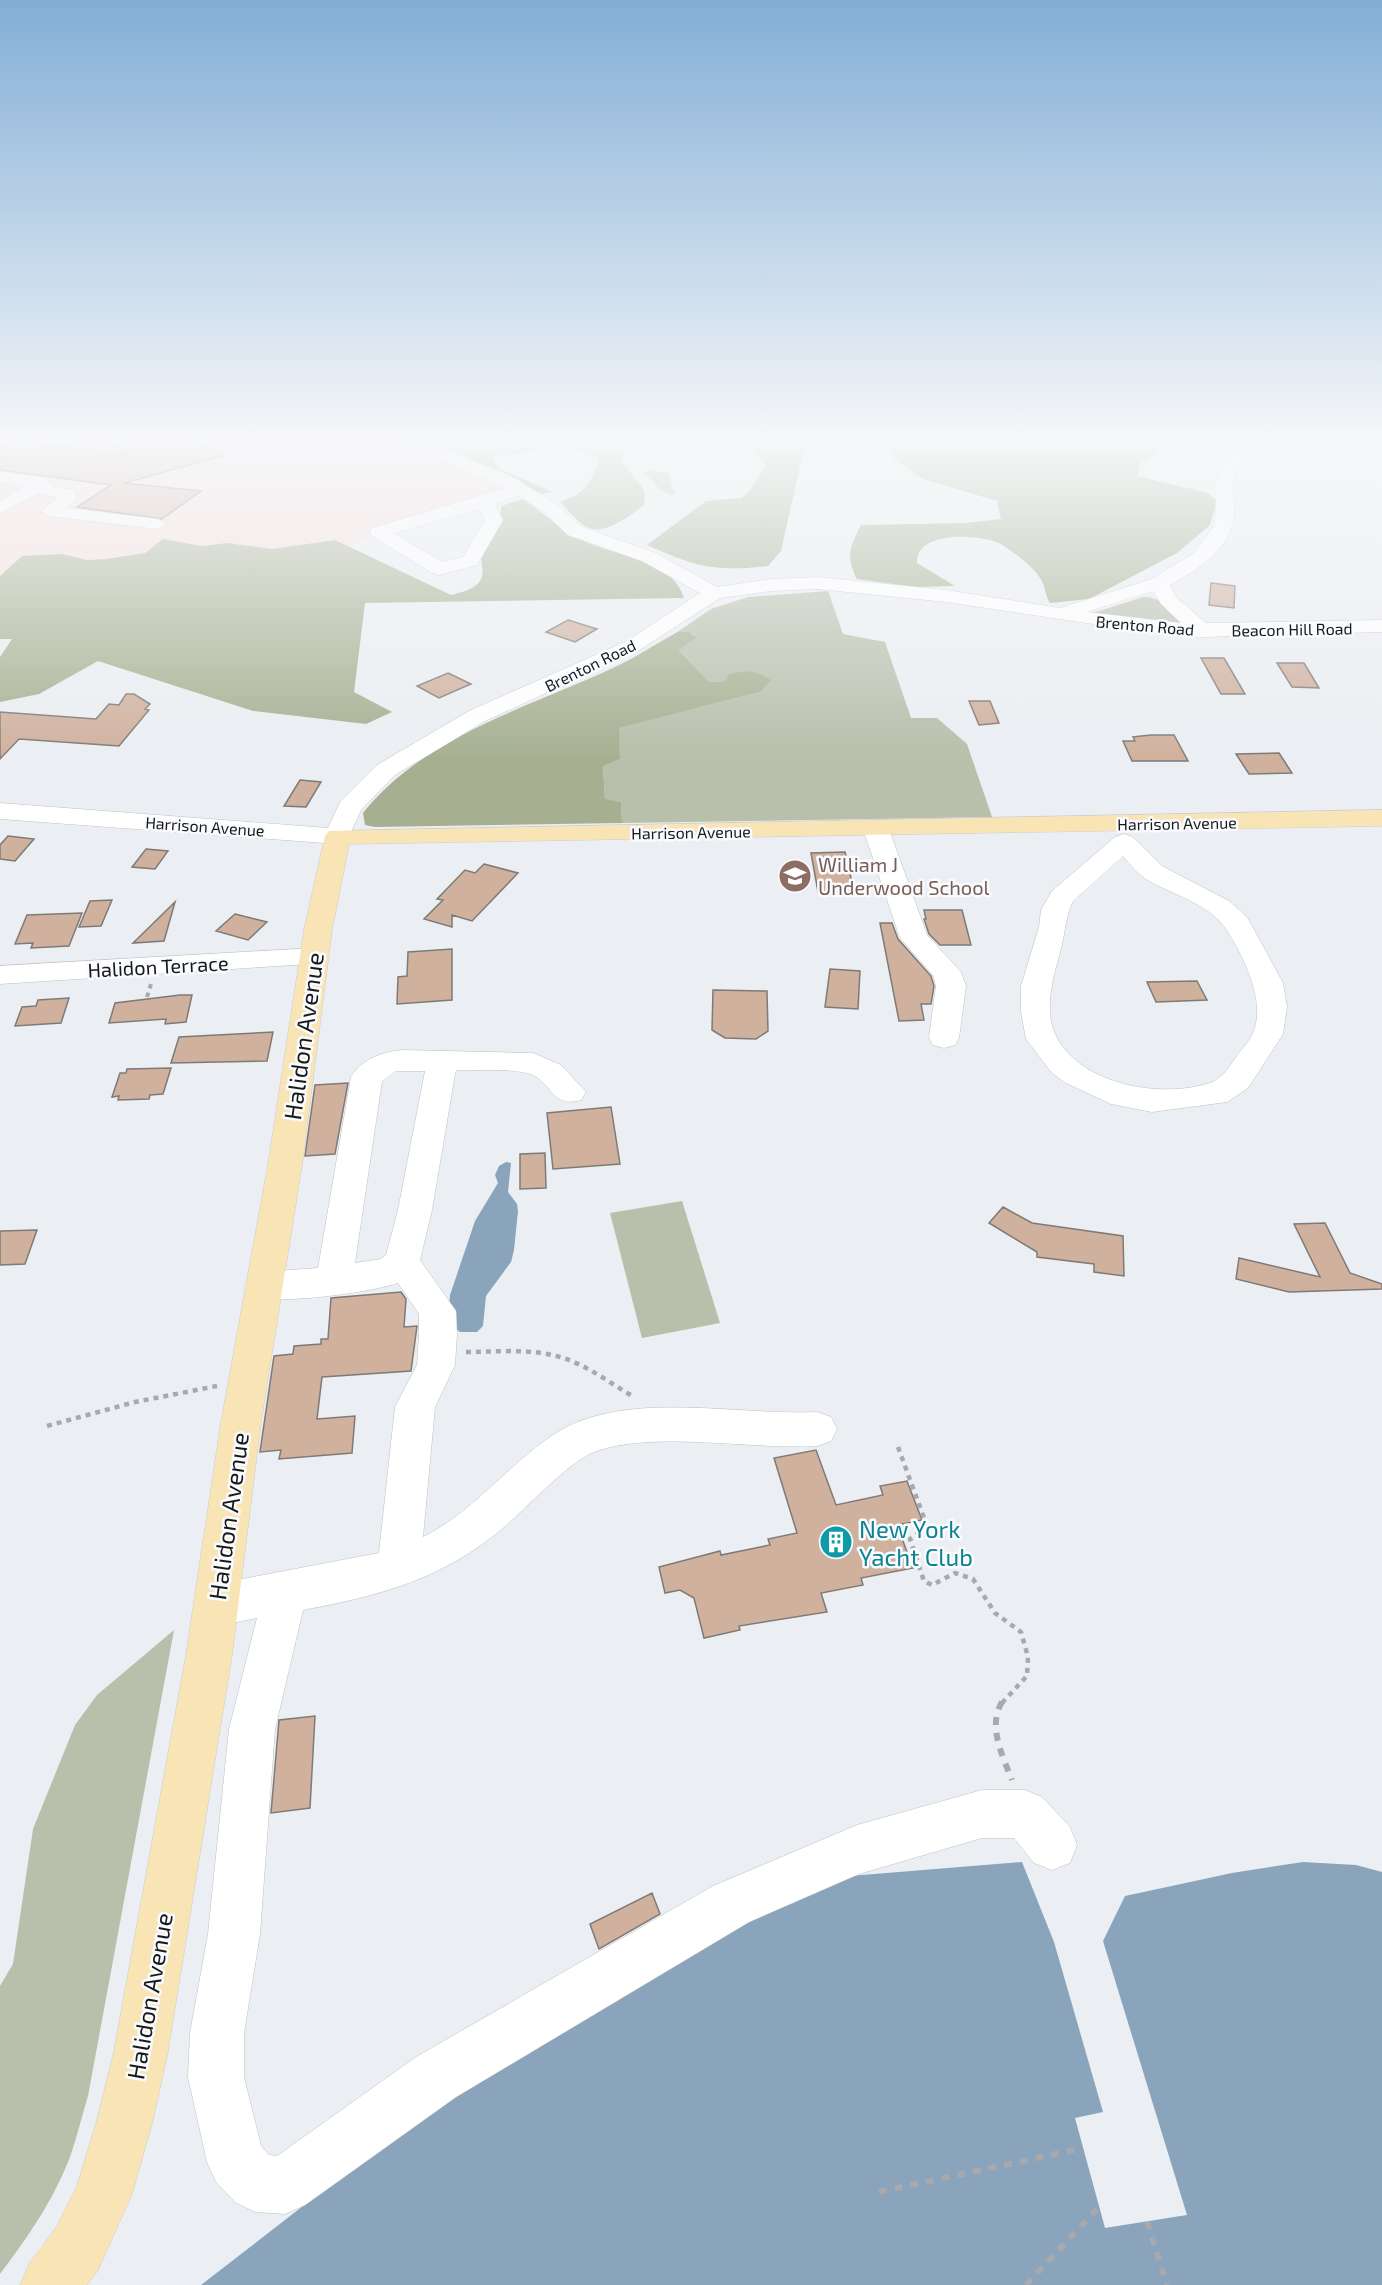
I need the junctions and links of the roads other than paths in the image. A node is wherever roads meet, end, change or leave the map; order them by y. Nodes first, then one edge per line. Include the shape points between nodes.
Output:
1 (401, 546) edge
2 (480, 546) edge
3 (615, 546) edge
4 (1211, 546) edge
5 (1159, 583) junction
6 (714, 593) junction
7 (1061, 615) junction
8 (1382, 626) edge
9 (1202, 631) junction
10 (0, 811) edge
11 (1382, 818) edge
12 (876, 829) junction
13 (1118, 833) junction
14 (338, 836) junction
15 (315, 957) junction
16 (0, 975) edge
17 (944, 1038) dead end
18 (445, 1063) junction
19 (570, 1092) dead end
20 (402, 1262) junction
21 (334, 1280) junction
22 (263, 1286) junction
23 (817, 1429) dead end
24 (399, 1567) junction
25 (286, 1592) junction
26 (216, 1605) junction
27 (1052, 1845) dead end
28 (50, 2285) edge

1 - 2 street via 439,569 470,561
3 - 6 street via 649,558
4 - 5 street, Brenton Road via 1198,559
5 - 7 street, Brenton Road
5 - 9 street, Brenton Road via 1168,600
6 - 7 street, Brenton Road via 771,585 829,584 946,596
6 - 14 street, Brenton Road via 625,650 477,716 386,770 349,807
7 - 9 street, Brenton Road
8 - 9 street, Beacon Hill Road
10 - 14 street, Harrison Avenue
11 - 13 main road, Harrison Avenue
12 - 13 main road, Harrison Avenue
12 - 14 main road, Harrison Avenue
12 - 17 street via 914,938 947,972 951,986
13 - 13 street via 1153,872 1209,901 1237,923 1268,983 1272,1007 1268,1034 1237,1080 1216,1094 1152,1101 1122,1096 1075,1075 1041,1039 1036,986 1055,910
14 - 15 main road, Halidon Avenue
15 - 16 street, Halidon Terrace
15 - 22 main road, Halidon Avenue
18 - 19 street via 533,1063 550,1072
18 - 20 street via 439,1074
18 - 21 street via 392,1059 379,1064 368,1077
20 - 21 street via 390,1272
20 - 24 street via 438,1311 436,1365 415,1407
21 - 22 street
22 - 26 main road, Halidon Avenue
23 - 24 street via 785,1432 662,1426 618,1428 584,1438 444,1548
24 - 25 street
25 - 26 street
25 - 27 street via 252,1729 234,1934 217,2033 216,2077 236,2162 256,2183 285,2185 436,2077 497,2041 731,1904 857,1850 982,1814 1025,1814
26 - 28 main road, Halidon Avenue via 141,2050 125,2120 104,2194 77,2248

